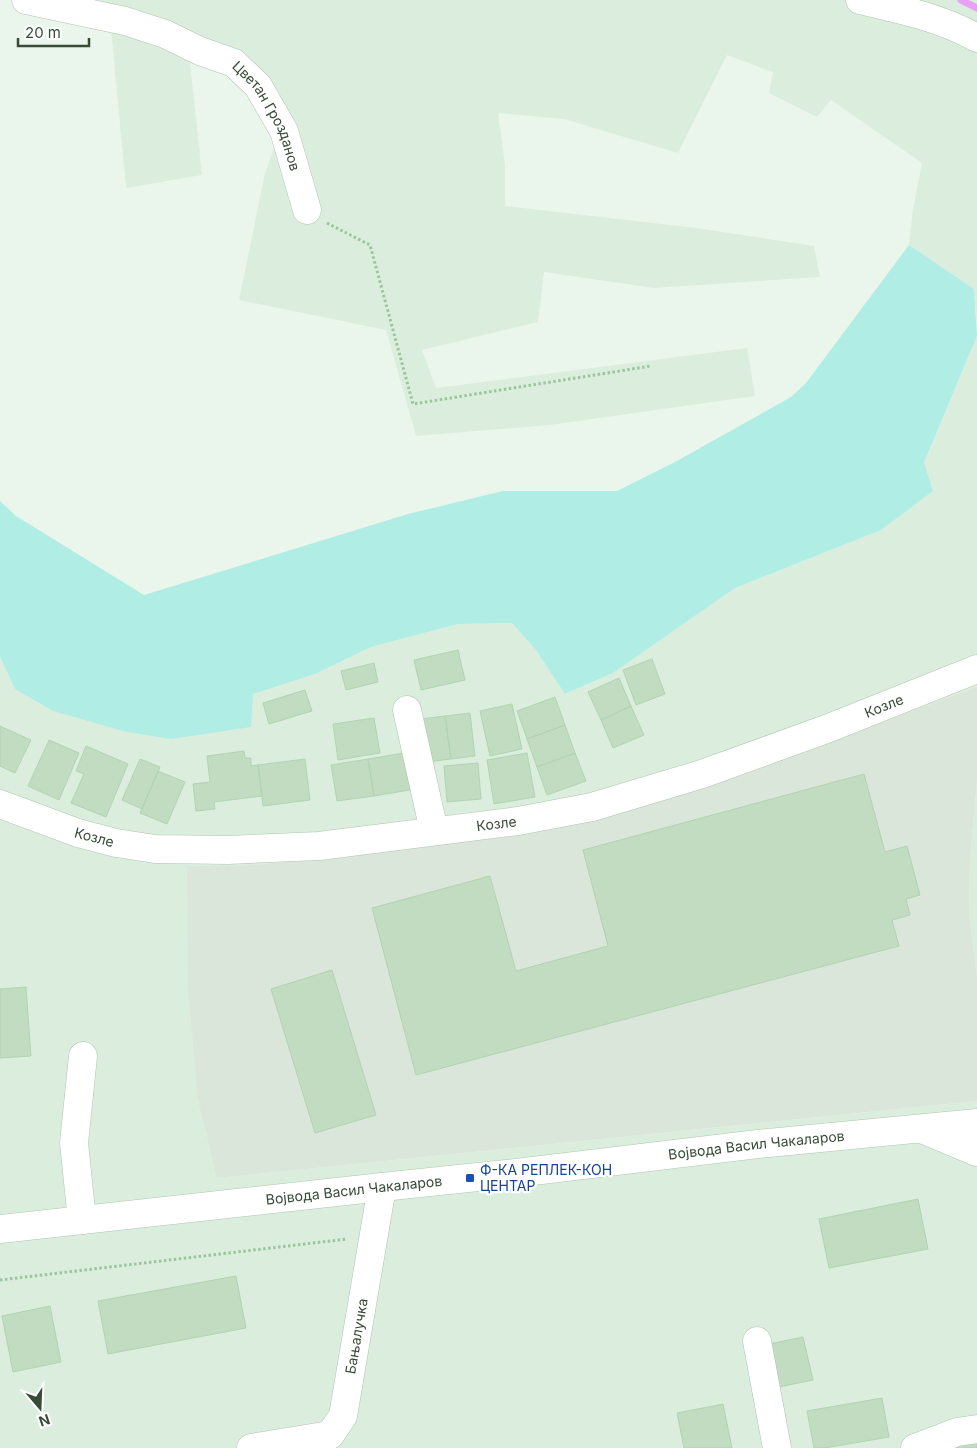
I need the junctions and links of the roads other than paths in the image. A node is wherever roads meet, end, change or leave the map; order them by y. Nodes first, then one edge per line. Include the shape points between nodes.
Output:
1 (26, 0) edge
2 (860, 0) edge
3 (977, 38) edge
4 (307, 210) road end
5 (977, 669) edge
6 (407, 710) dead end
7 (0, 804) edge
8 (434, 831) junction
9 (82, 1056) dead end
10 (977, 1122) edge
11 (921, 1129) junction
12 (977, 1152) edge
13 (382, 1187) junction
14 (82, 1220) junction
15 (0, 1229) edge
16 (757, 1341) dead end
17 (977, 1429) edge
18 (289, 1445) edge
19 (251, 1448) edge
20 (777, 1448) edge
21 (916, 1448) edge

1 - 4 street, Цветан Грозданов via 124,21 165,34 234,64 258,86 284,131
2 - 3 street via 916,13
5 - 8 street, Козле via 829,728 711,770 592,807
6 - 8 street
7 - 8 street, Козле via 116,844 156,849 319,846
9 - 14 street via 74,1143
10 - 11 street, Војвода Васил Чакаларов
11 - 12 street
11 - 13 street, Војвода Васил Чакаларов via 758,1144
13 - 14 street, Војвода Васил Чакаларов
13 - 18 street, Бањалучка via 343,1416 330,1434
14 - 15 street, Војвода Васил Чакаларов
16 - 20 street
17 - 21 street via 957,1432
18 - 19 street, Бањалучка

